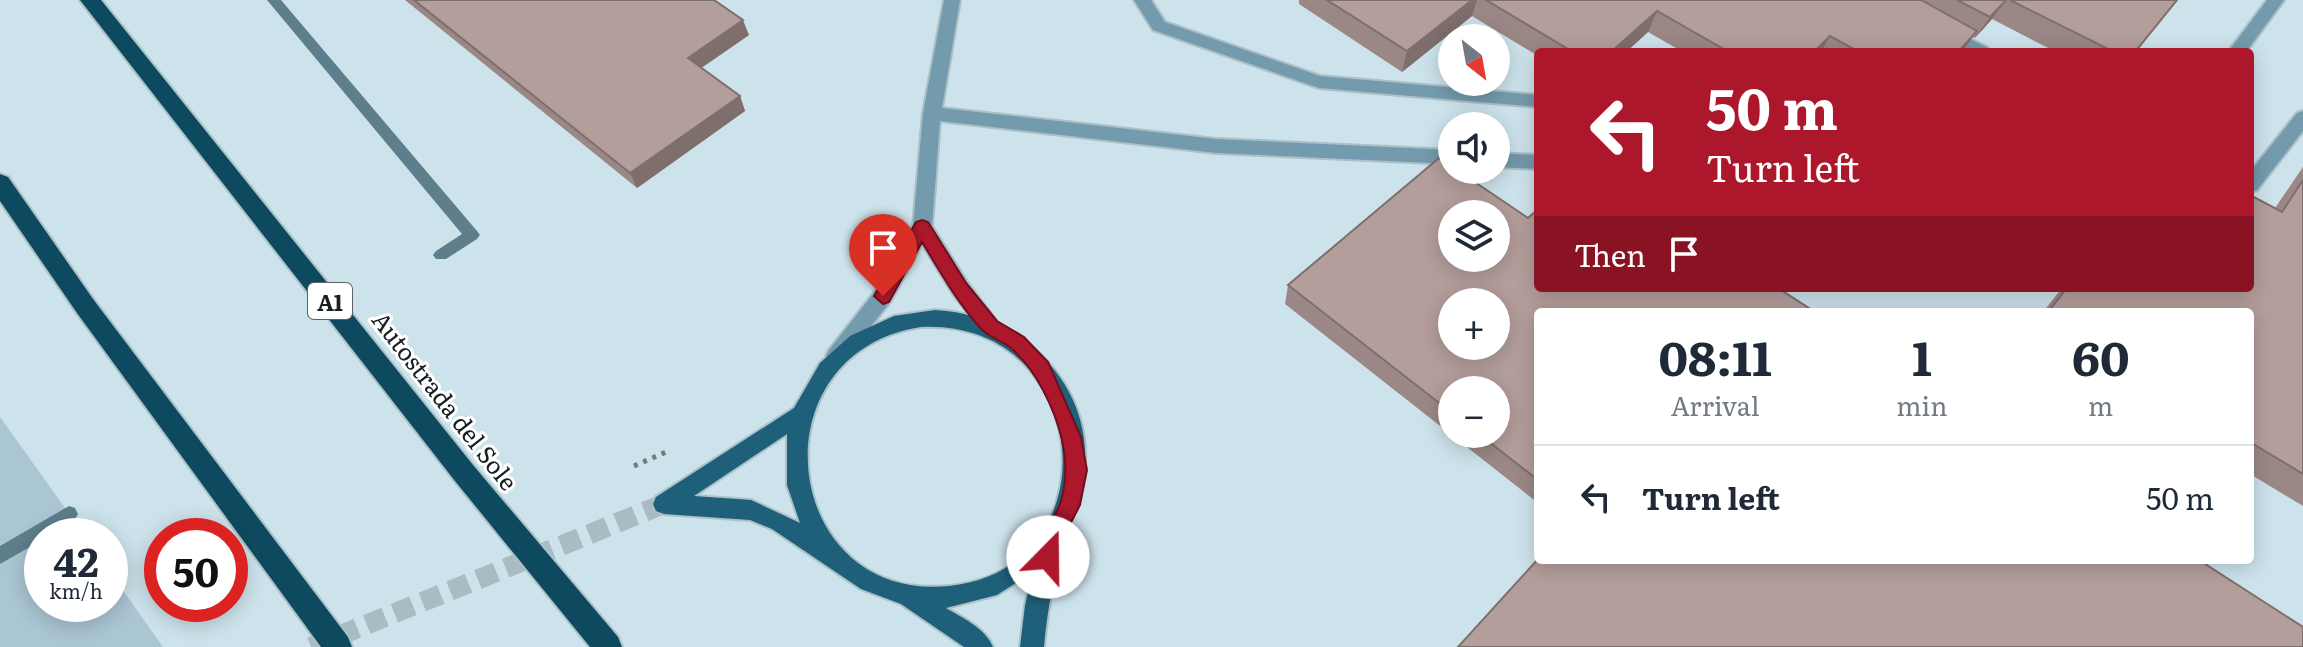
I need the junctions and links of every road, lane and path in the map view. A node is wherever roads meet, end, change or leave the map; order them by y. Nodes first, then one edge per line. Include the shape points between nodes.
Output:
1 (952, 0) edge
2 (1142, 0) edge
3 (2276, 0) edge
4 (93, 4) edge
5 (1927, 22) edge
6 (1975, 48) edge
7 (2240, 48) edge
8 (1534, 101) edge
9 (932, 113) junction
10 (2303, 118) edge
11 (1438, 156) edge
12 (1510, 161) edge
13 (1534, 162) edge
14 (2254, 180) edge
15 (0, 183) edge
16 (922, 227) junction
17 (990, 326) junction
18 (833, 360) junction
19 (799, 415) junction
20 (666, 452) dead end
21 (634, 466) dead end
22 (1053, 538) junction
23 (835, 559) junction
24 (906, 597) junction
25 (338, 647) edge
26 (608, 647) edge
27 (981, 647) edge
28 (1032, 647) edge

1 - 9 street
2 - 8 street via 1159,26 1319,82
3 - 7 street
4 - 26 highway, Autostrada del Sole / A1
5 - 6 street
9 - 11 street via 1216,146
9 - 16 street
10 - 14 street
12 - 13 street
15 - 25 highway
16 - 17 street
16 - 18 street via 883,296
17 - 18 main road via 958,318 891,325 860,339
17 - 22 main road via 1018,342 1041,368 1071,437 1077,470 1070,505
18 - 19 main road via 812,386
19 - 23 main road via 796,446 802,477 815,525
19 - 23 main road via 664,504 751,510 780,522
20 - 21 path
22 - 24 main road via 1025,567 989,588 948,599
22 - 28 main road via 1036,605
23 - 24 main road via 868,584
24 - 27 main road

